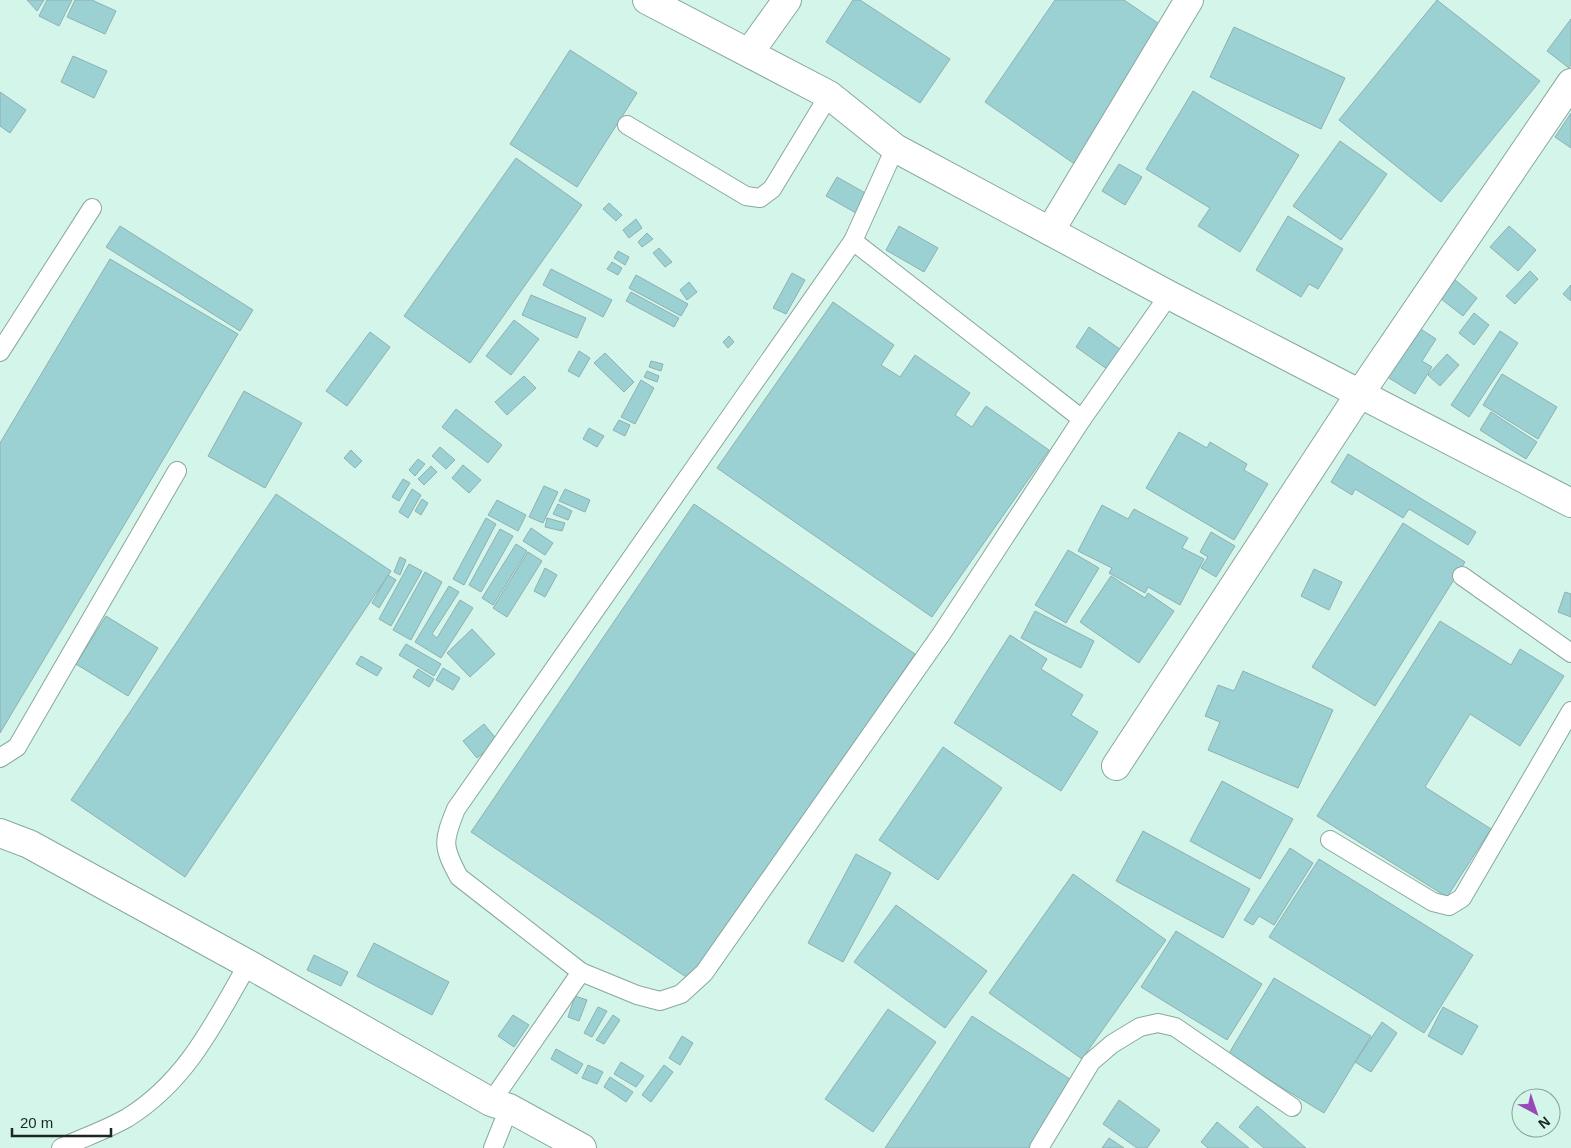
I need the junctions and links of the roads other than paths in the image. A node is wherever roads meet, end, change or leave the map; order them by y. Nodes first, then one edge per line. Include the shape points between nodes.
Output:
1 (648, 0) edge
2 (786, 0) edge
3 (1190, 0) edge
4 (749, 53) junction
5 (1571, 83) edge
6 (829, 95) junction
7 (626, 125) dead end
8 (895, 148) junction
9 (92, 208) dead end
10 (1050, 231) junction
11 (853, 241) junction
12 (1169, 295) junction
13 (0, 352) edge
14 (1359, 395) junction
15 (1082, 419) junction
16 (177, 471) dead end
17 (1571, 503) edge
18 (1462, 576) dead end
19 (1571, 653) edge
20 (1571, 711) edge
21 (0, 758) edge
22 (1116, 766) dead end
23 (0, 833) edge
24 (1330, 840) dead end
25 (248, 964) junction
26 (582, 972) junction
27 (500, 1105) junction
28 (1292, 1107) dead end
29 (61, 1148) edge
30 (493, 1148) edge
31 (582, 1148) edge
32 (1039, 1148) edge

1 - 4 street
2 - 4 street
3 - 10 street
4 - 6 street
5 - 14 street
6 - 7 lane via 772,189 760,198 746,196
6 - 8 street
8 - 10 street
8 - 11 lane
9 - 13 lane
10 - 12 street
11 - 15 lane
11 - 26 lane via 456,809 445,835 447,856 459,877
12 - 14 street
12 - 15 lane
14 - 17 street
14 - 22 street
15 - 26 lane via 942,633 704,973 681,994 660,1001
16 - 21 lane via 17,747
18 - 19 lane
20 - 24 lane via 1462,898 1449,906 1433,902
23 - 25 street via 29,844
25 - 27 street
25 - 29 lane via 197,1053 171,1084 127,1118
26 - 27 lane
27 - 30 lane
27 - 31 street
28 - 32 lane via 1175,1028 1158,1023 1140,1027 1091,1062

